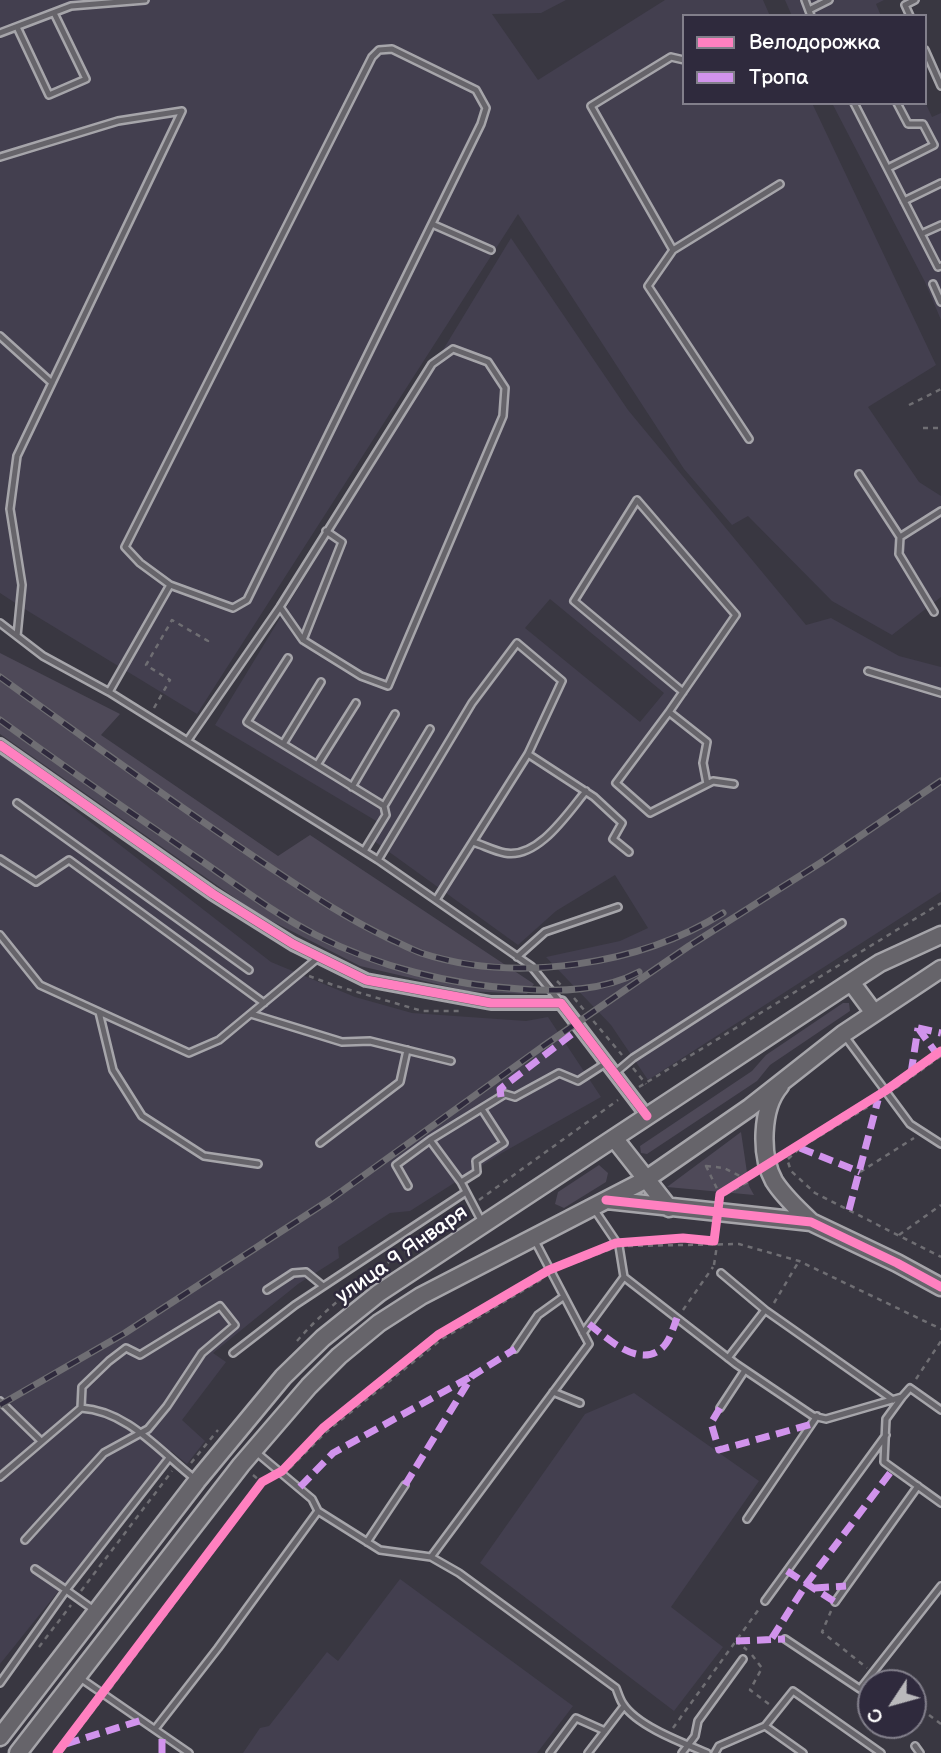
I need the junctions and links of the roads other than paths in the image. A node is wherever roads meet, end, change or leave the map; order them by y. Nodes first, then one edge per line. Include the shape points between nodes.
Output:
1 (145, 0) edge
2 (805, 0) edge
3 (829, 0) edge
4 (915, 0) edge
5 (121, 1) edge
6 (69, 3) edge
7 (54, 13) junction
8 (810, 13) edge
9 (909, 14) edge
10 (17, 27) junction
11 (0, 33) edge
12 (927, 54) edge
13 (682, 60) edge
14 (941, 86) edge
15 (855, 105) edge
16 (898, 105) edge
17 (0, 157) edge
18 (888, 168) junction
19 (941, 183) edge
20 (780, 184) dead end
21 (904, 201) junction
22 (432, 224) junction
23 (941, 225) edge
24 (921, 234) junction
25 (491, 250) dead end
26 (673, 250) junction
27 (941, 266) edge
28 (933, 284) dead end
29 (941, 302) edge
30 (0, 336) edge
31 (52, 383) junction
32 (749, 439) dead end
33 (859, 474) dead end
34 (941, 511) edge
35 (326, 531) junction
36 (900, 537) junction
37 (170, 585) junction
38 (281, 607) junction
39 (934, 612) dead end
40 (0, 623) edge
41 (17, 636) junction
42 (303, 640) junction
43 (288, 657) dead end
44 (868, 671) dead end
45 (321, 682) dead end
46 (109, 692) junction
47 (683, 692) junction
48 (941, 693) edge
49 (356, 703) dead end
50 (669, 712) junction
51 (395, 714) dead end
52 (430, 729) dead end
53 (188, 740) junction
54 (282, 744) junction
55 (0, 745) edge
56 (528, 754) junction
57 (317, 765) junction
58 (707, 784) junction
59 (734, 784) dead end
60 (352, 787) junction
61 (586, 791) junction
62 (17, 803) dead end
63 (384, 806) junction
64 (472, 842) junction
65 (364, 851) junction
66 (84, 852) junction
67 (629, 852) dead end
68 (0, 859) edge
69 (69, 860) junction
70 (378, 860) junction
71 (436, 900) junction
72 (618, 906) dead end
73 (842, 923) dead end
74 (0, 935) edge
75 (941, 935) edge
76 (319, 957) junction
77 (517, 957) junction
78 (941, 969) edge
79 (248, 970) dead end
80 (851, 982) junction
81 (264, 1003) junction
82 (561, 1003) junction
83 (99, 1012) junction
84 (874, 1013) junction
85 (251, 1014) junction
86 (843, 1034) junction
87 (407, 1050) junction
88 (451, 1061) dead end
89 (607, 1063) junction
90 (614, 1074) junction
91 (787, 1077) junction
92 (482, 1108) junction
93 (647, 1116) junction
94 (614, 1138) junction
95 (430, 1140) junction
96 (320, 1143) dead end
97 (941, 1144) edge
98 (258, 1164) dead end
99 (645, 1180) junction
100 (461, 1182) junction
101 (408, 1186) dead end
102 (466, 1192) junction
103 (599, 1203) junction
104 (669, 1208) junction
105 (811, 1222) junction
106 (483, 1224) junction
107 (534, 1238) junction
108 (721, 1273) road end
109 (624, 1276) junction
110 (323, 1286) junction
111 (941, 1287) edge
112 (267, 1290) dead end
113 (563, 1297) junction
114 (767, 1311) junction
115 (583, 1333) junction
116 (515, 1349) dead end
117 (233, 1353) dead end
118 (728, 1358) junction
119 (745, 1370) junction
120 (553, 1392) junction
121 (902, 1397) junction
122 (893, 1400) junction
123 (0, 1401) edge
124 (580, 1403) dead end
125 (81, 1408) junction
126 (720, 1408) dead end
127 (941, 1410) edge
128 (817, 1416) junction
129 (141, 1433) junction
130 (886, 1435) junction
131 (41, 1441) junction
132 (254, 1450) junction
133 (169, 1458) junction
134 (0, 1477) edge
135 (197, 1481) junction
136 (405, 1485) dead end
137 (918, 1486) junction
138 (216, 1497) junction
139 (941, 1503) edge
140 (318, 1511) junction
141 (747, 1519) dead end
142 (25, 1540) dead end
143 (367, 1542) junction
144 (431, 1557) junction
145 (36, 1569) dead end
146 (941, 1586) edge
147 (66, 1590) junction
148 (765, 1601) road end
149 (835, 1602) road end
150 (96, 1612) junction
151 (785, 1639) dead end
152 (743, 1659) dead end
153 (78, 1676) junction
154 (0, 1684) edge
155 (624, 1706) junction
156 (765, 1726) junction
157 (155, 1729) junction
158 (605, 1731) junction
159 (0, 1737) edge
160 (688, 1745) junction
161 (915, 1746) dead end
162 (18, 1753) edge
163 (189, 1753) edge
164 (550, 1753) edge
165 (588, 1753) edge
166 (682, 1753) edge
167 (707, 1753) edge
168 (715, 1753) edge
169 (803, 1753) edge
170 (881, 1753) edge
171 (920, 1753) edge

1 - 5 lane
2 - 8 lane
3 - 8 lane
4 - 9 lane via 905,5
5 - 6 lane
6 - 7 lane
7 - 10 lane
7 - 10 lane via 86,79 49,95
10 - 11 lane
12 - 14 lane
13 - 26 lane via 671,57 591,106
15 - 18 lane
16 - 18 lane via 908,124 923,124 934,145
17 - 31 lane via 118,121 182,111
18 - 21 lane
19 - 21 lane
20 - 26 lane
21 - 24 lane
22 - 25 lane
22 - 37 lane via 247,600 233,608
22 - 37 lane via 486,108 475,90 392,49 379,50 125,547
23 - 24 lane
24 - 27 lane
26 - 32 lane via 648,286
28 - 29 lane
30 - 31 lane
31 - 41 lane via 17,456 10,509 22,585
33 - 36 lane
34 - 36 lane
35 - 38 lane
35 - 42 lane via 342,542
35 - 42 lane via 432,364 453,349 488,362 505,388 503,416 388,686 361,676
36 - 39 lane via 899,554
37 - 46 lane
38 - 42 lane
38 - 53 lane
40 - 41 lane
41 - 46 lane via 43,656
43 - 54 lane via 247,722
44 - 48 lane
45 - 54 lane
46 - 53 lane
47 - 47 lane via 736,615 637,500 574,601
47 - 50 lane
49 - 57 lane
50 - 58 lane via 707,742 703,763
50 - 58 lane via 616,783 650,813
51 - 60 lane
52 - 63 lane
53 - 65 lane
54 - 57 lane
55 - 76 street via 213,894
56 - 61 lane
56 - 64 lane
56 - 70 lane via 562,681 517,643 472,703
57 - 60 lane
58 - 59 lane via 713,780
60 - 63 lane
61 - 64 lane via 552,832 525,853 505,853
61 - 67 lane via 622,823 613,839
62 - 66 lane
63 - 65 lane via 386,815
64 - 71 lane
65 - 70 lane
66 - 69 lane
66 - 79 lane
68 - 69 lane via 36,882
69 - 81 lane
70 - 71 lane
71 - 77 lane
72 - 77 lane via 545,932
73 - 90 lane
74 - 83 lane via 40,985
75 - 80 main road, улица 9 Января
76 - 81 lane
76 - 82 street via 366,980 491,1003
77 - 82 lane
78 - 84 main road, улица 9 Января
80 - 84 main road
80 - 93 main road, улица 9 Января
81 - 85 lane
82 - 89 street
83 - 85 lane via 189,1052 219,1040
83 - 98 lane via 113,1070 142,1116 204,1156
84 - 86 main road, улица 9 Января
85 - 87 lane via 342,1042 370,1041
86 - 91 main road, улица 9 Января
86 - 97 lane via 910,1124
87 - 88 lane
87 - 96 lane via 400,1082
89 - 90 street
89 - 92 lane via 578,1081 559,1073 515,1097 505,1094
90 - 93 street
91 - 99 main road, улица 9 Января
91 - 105 main road via 775,1091 768,1115 768,1164 779,1187
92 - 95 lane
92 - 100 lane via 504,1143 476,1161 477,1172
93 - 94 main road, улица 9 Января
94 - 99 main road
94 - 106 main road, улица 9 Января
95 - 100 lane
95 - 101 lane via 396,1165
99 - 103 main road, улица 9 Января
99 - 104 main road
100 - 102 lane
102 - 106 lane
102 - 110 lane
103 - 104 main road
103 - 107 main road, улица 9 Января
103 - 109 lane
104 - 105 main road
105 - 111 main road
106 - 135 main road, улица 9 Января via 379,1293 323,1338 283,1377
107 - 113 lane
107 - 132 main road, улица 9 Января via 379,1322 309,1386
108 - 114 lane
109 - 115 lane
109 - 118 lane
110 - 112 lane via 306,1272 293,1273
110 - 117 lane
113 - 115 lane
113 - 116 lane via 538,1315
114 - 118 lane
114 - 122 lane
115 - 120 lane via 589,1344
118 - 119 lane
119 - 126 lane
119 - 128 lane
120 - 124 lane
120 - 144 lane
121 - 122 lane
121 - 127 lane via 910,1388
121 - 130 lane via 886,1419
122 - 128 lane via 827,1419
123 - 131 lane
125 - 129 lane via 99,1409
125 - 129 lane via 82,1387 126,1348 140,1355 220,1306 235,1325 202,1353 167,1406
125 - 131 lane
128 - 141 lane
129 - 133 lane
129 - 142 lane via 104,1453
130 - 137 lane via 884,1462
130 - 148 lane
131 - 134 lane
132 - 138 main road, улица 9 Января
132 - 140 lane via 312,1499
133 - 135 lane
133 - 147 lane
135 - 138 main road
135 - 150 main road, улица 9 Января
136 - 143 lane
137 - 139 lane
137 - 149 lane
138 - 153 main road, улица 9 Января
140 - 143 lane
140 - 157 lane
143 - 144 lane via 380,1550
144 - 155 lane via 616,1688
145 - 147 lane
146 - 151 lane via 860,1689
147 - 150 lane
147 - 154 lane
150 - 159 main road, улица 9 Января
152 - 160 lane via 698,1721
153 - 157 lane
153 - 162 main road, улица 9 Января
155 - 158 lane
155 - 160 lane via 667,1737
156 - 168 lane via 719,1746
156 - 169 lane
156 - 170 lane via 793,1691
157 - 163 lane
158 - 164 lane via 576,1718
158 - 165 lane
160 - 166 lane
160 - 167 lane
161 - 171 lane

